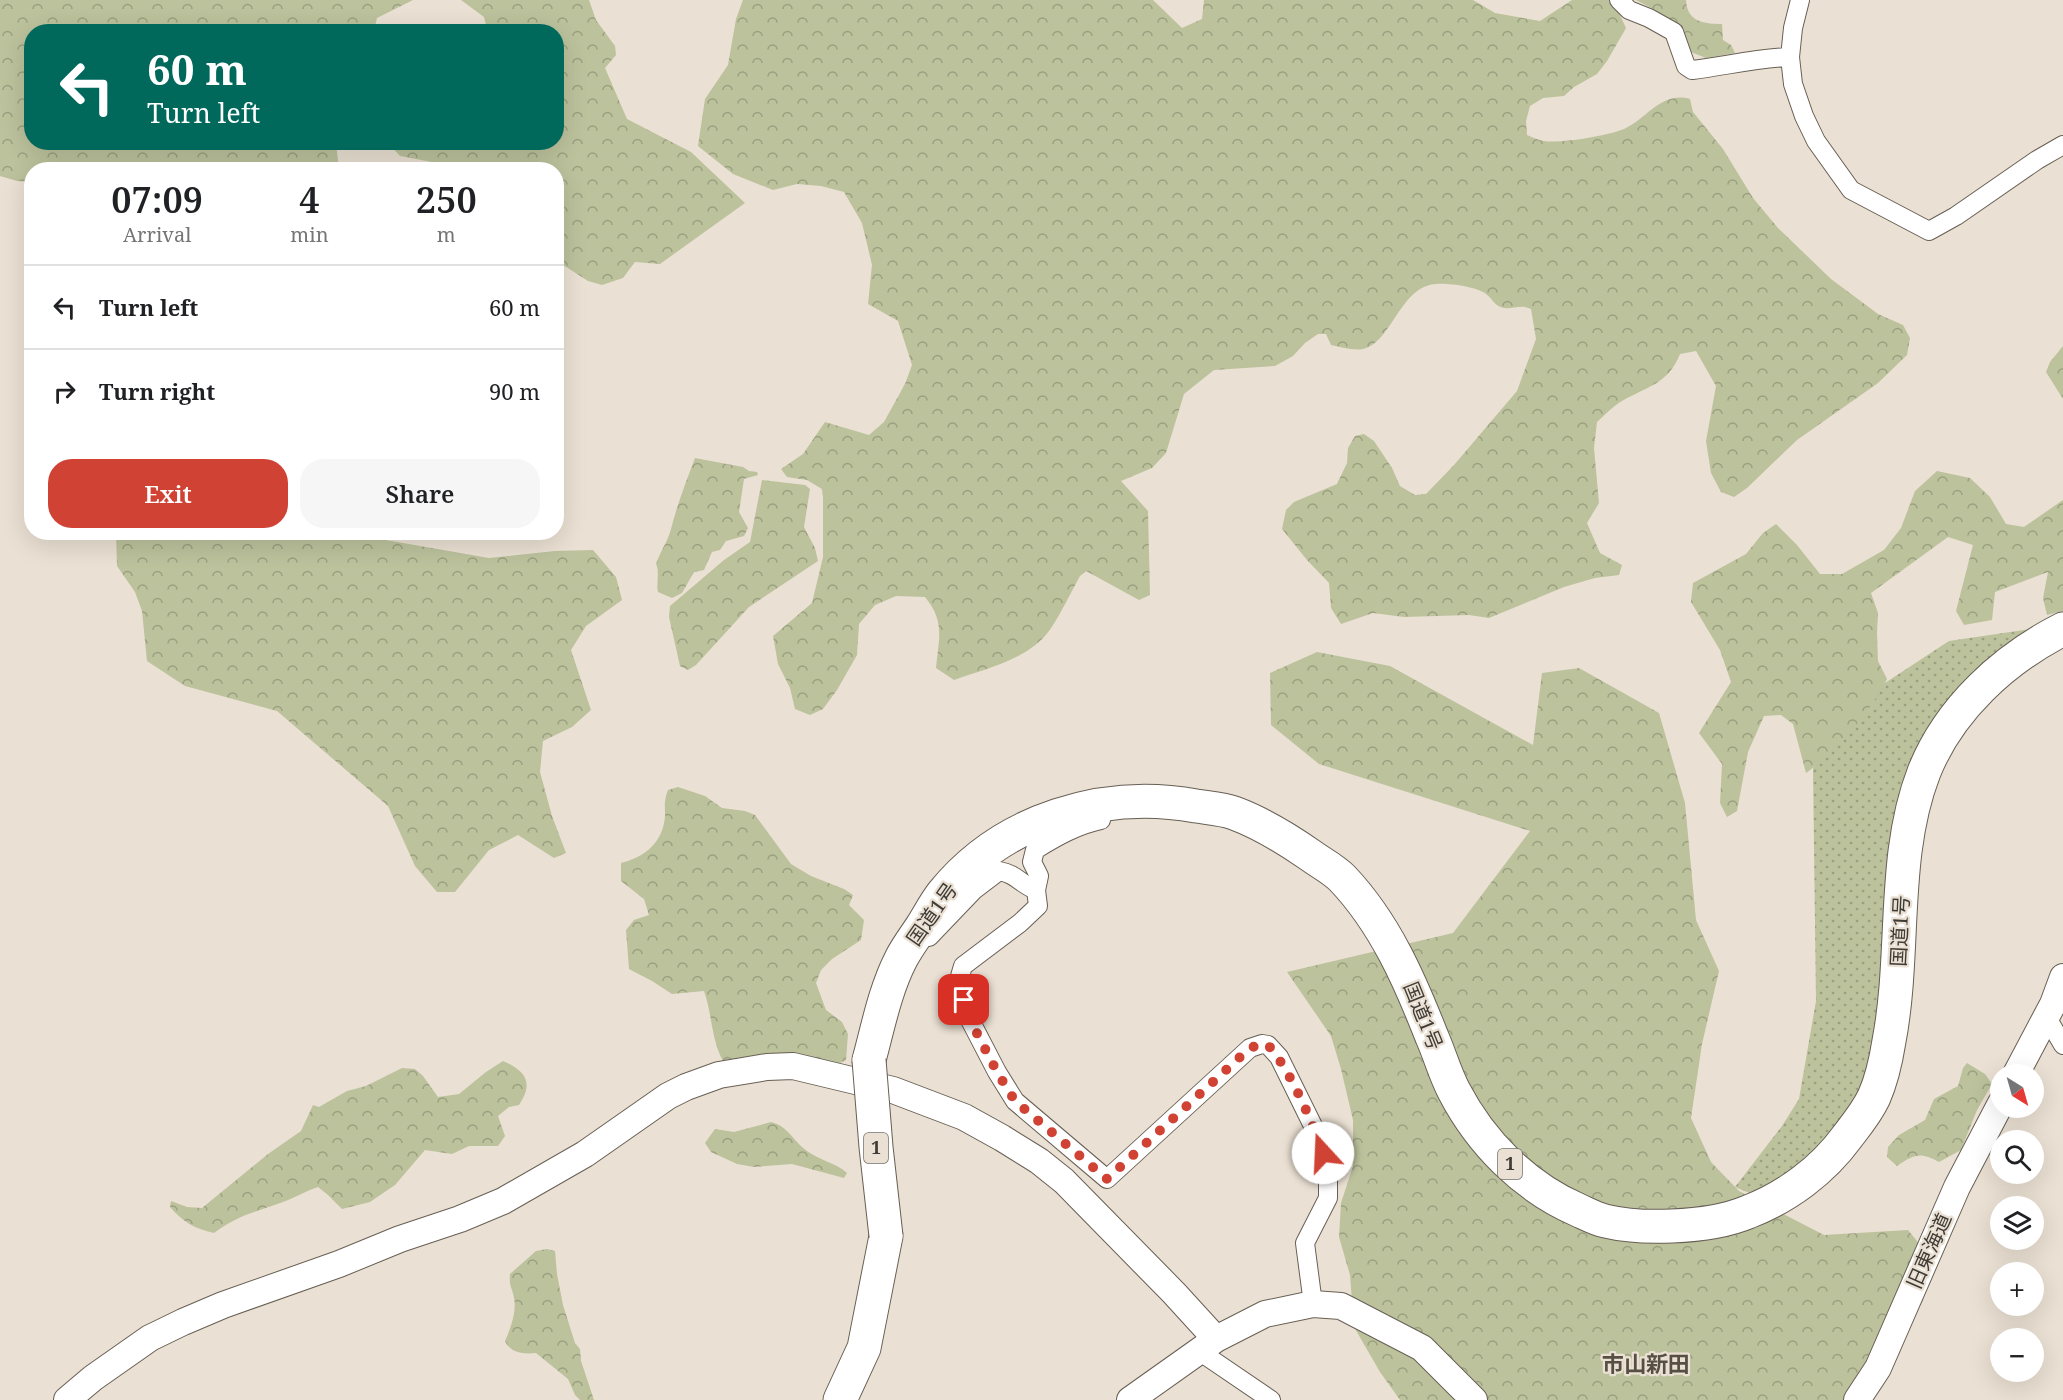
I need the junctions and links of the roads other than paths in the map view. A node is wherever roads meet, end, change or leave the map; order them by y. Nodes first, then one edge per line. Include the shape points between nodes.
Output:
1 (1619, 0) edge
2 (1800, 0) edge
3 (1790, 57) junction
4 (2063, 145) edge
5 (2063, 629) edge
6 (1143, 801) junction
7 (1036, 890) junction
8 (2063, 977) edge
9 (883, 1008) junction
10 (2046, 1016) junction
11 (2063, 1046) edge
12 (2021, 1064) edge
13 (1993, 1118) edge
14 (1313, 1304) junction
15 (1208, 1345) junction
16 (67, 1400) edge
17 (840, 1400) edge
18 (1130, 1400) edge
19 (1271, 1400) edge
20 (1474, 1400) edge
21 (1857, 1400) edge

1 - 3 street via 1629,10 1674,32 1686,66 1692,70
2 - 3 street
3 - 4 street via 1793,84 1804,116 1816,141 1851,190 1929,231
5 - 6 highway, 国道1号 / 1 via 1998,672 1974,695 1950,724 1923,776 1904,860 1895,1009 1885,1064 1866,1112 1836,1152 1794,1188 1749,1212 1704,1225 1652,1227 1603,1221 1557,1201 1523,1177 1481,1133 1454,1092 1409,980 1379,924 1340,876 1288,840 1233,812 1179,802
6 - 7 street via 1124,816 1086,824 1035,850 1032,862 1039,876
6 - 9 highway, 国道1号 / 1 via 1059,813 996,844 940,896 900,960
7 - 9 street via 1024,886 1011,873 999,872 974,890 930,936 909,977
7 - 14 street via 1038,906 963,966 958,983 969,1018 1015,1101 1107,1179 1250,1048 1268,1045 1279,1056 1317,1134 1328,1172 1328,1198 1305,1243
8 - 10 street
9 - 17 highway, 国道1号 / 1, bridge via 869,1060 886,1236 864,1348
10 - 11 street
10 - 12 street
13 - 21 street, 旧東海道 via 1957,1187 1878,1368
14 - 15 street via 1265,1314
14 - 20 street via 1341,1306 1422,1348
15 - 16 street via 1174,1293 1092,1208 1039,1161 964,1117 893,1090 793,1066 776,1066 719,1075 686,1087 585,1154 503,1201 183,1322 150,1338
15 - 18 street
15 - 19 street

